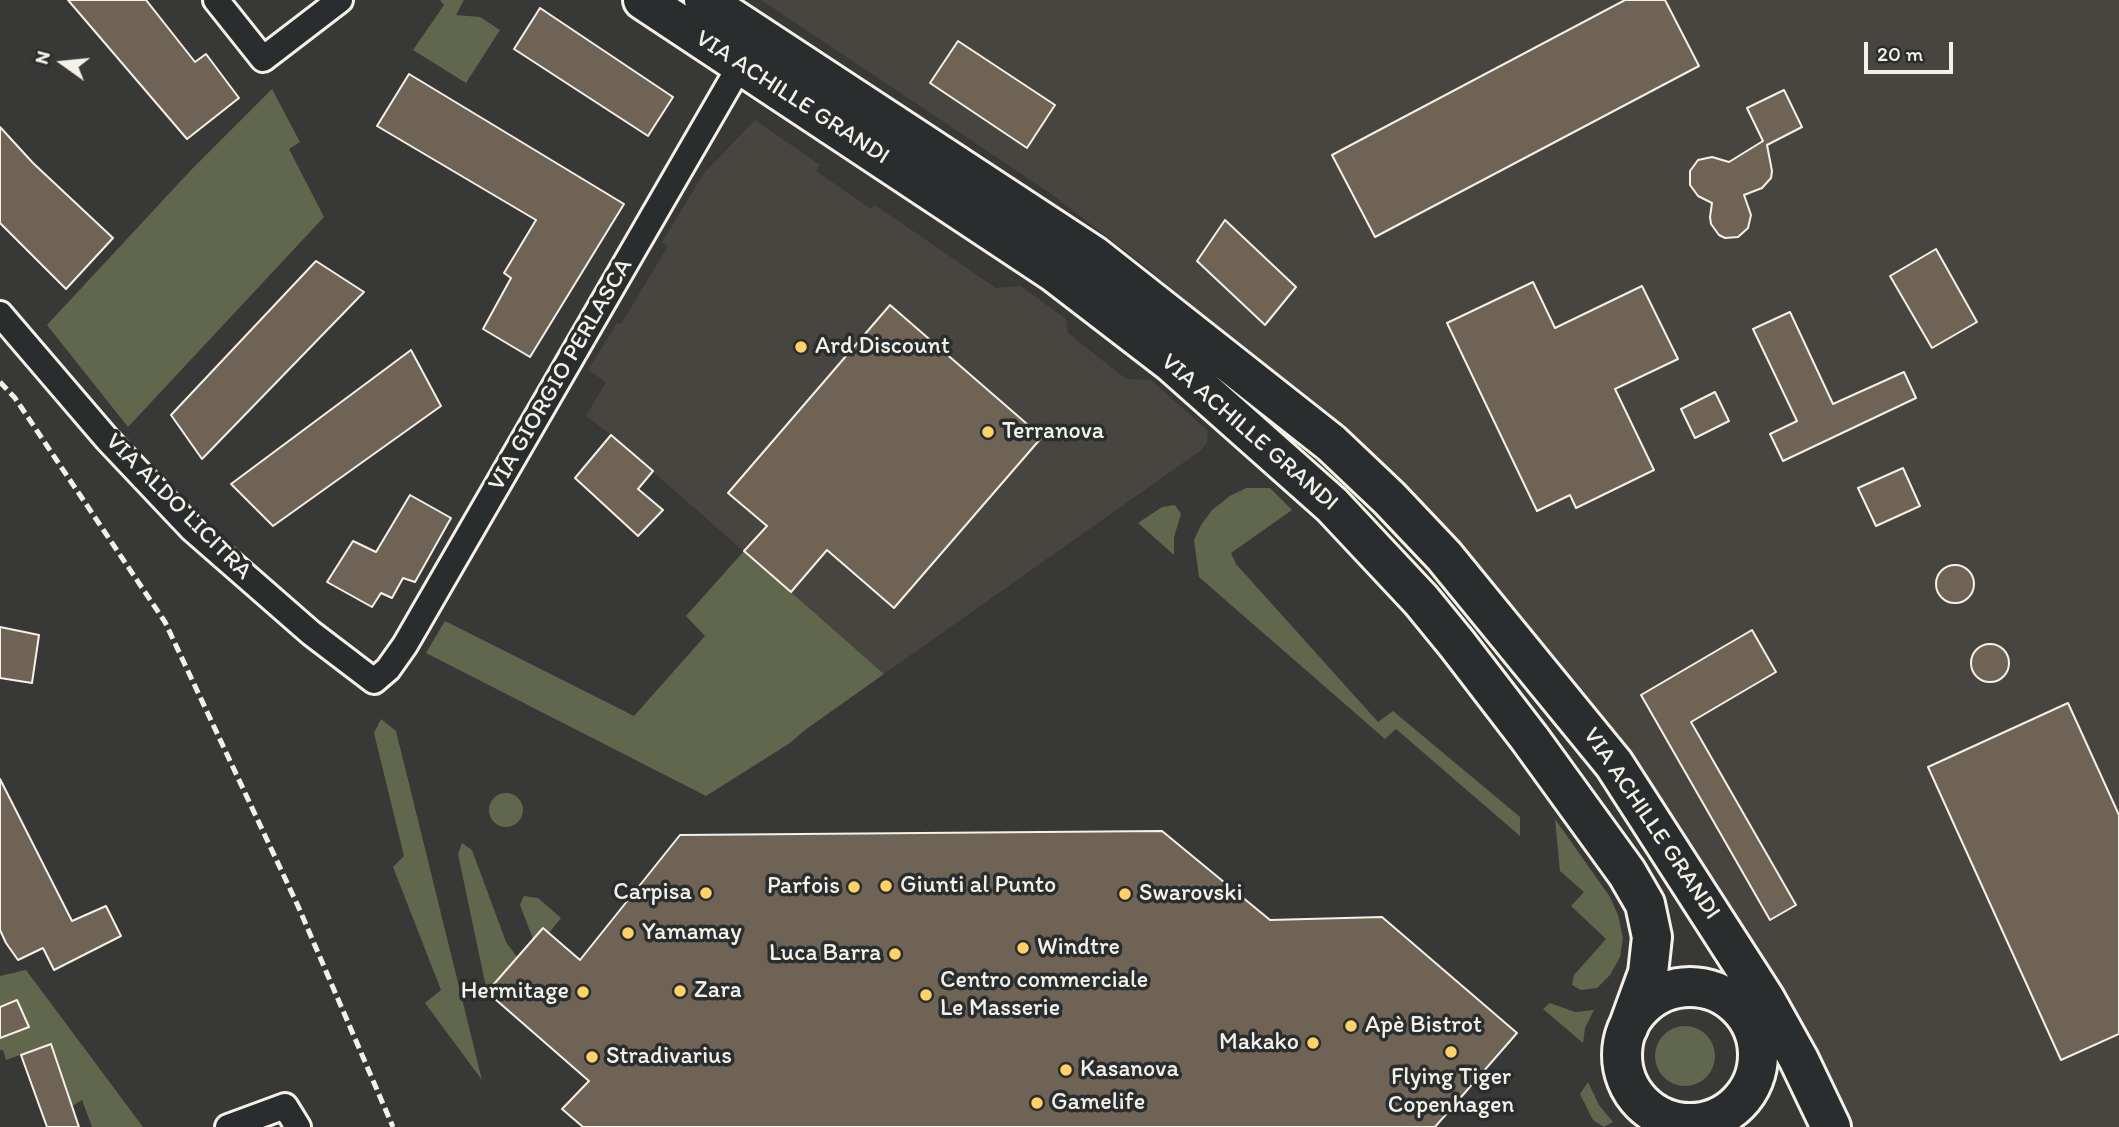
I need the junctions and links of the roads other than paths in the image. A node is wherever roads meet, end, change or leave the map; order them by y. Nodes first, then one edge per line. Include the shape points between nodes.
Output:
1 (216, 0) edge
2 (340, 0) edge
3 (643, 0) edge
4 (704, 0) edge
5 (741, 64) junction
6 (0, 314) edge
7 (1279, 404) junction
8 (374, 681) joint
9 (1628, 1028) junction
10 (1755, 1035) junction
11 (1704, 1125) edge
12 (228, 1127) edge
13 (298, 1127) edge
14 (1810, 1127) edge
15 (1831, 1127) edge

1 - 2 street via 264,59
3 - 5 main road, VIA ACHILLE GRANDI
4 - 7 main road, VIA ACHILLE GRANDI via 1094,256
5 - 8 street, VIA GIORGIO PERLASCA via 405,645
5 - 9 main road, VIA ACHILLE GRANDI via 1055,273 1172,363 1332,505 1421,600 1530,739 1645,904 1652,937 1648,974
6 - 8 street, VIA ALDO LICITRA via 192,529 311,633
7 - 10 main road, VIA ACHILLE GRANDI via 1391,523 1543,701 1616,798 1739,987
7 - 15 main road, VIA ACHILLE GRANDI via 1331,443 1444,556 1614,764 1765,999
9 - 10 main road via 1640,1009 1659,995 1680,988 1703,988 1724,996 1741,1010
9 - 11 main road via 1623,1069 1637,1098 1663,1118
10 - 11 main road via 1758,1060 1745,1096
10 - 14 main road, VIA ACHILLE GRANDI via 1780,1069
12 - 13 street via 285,1106

